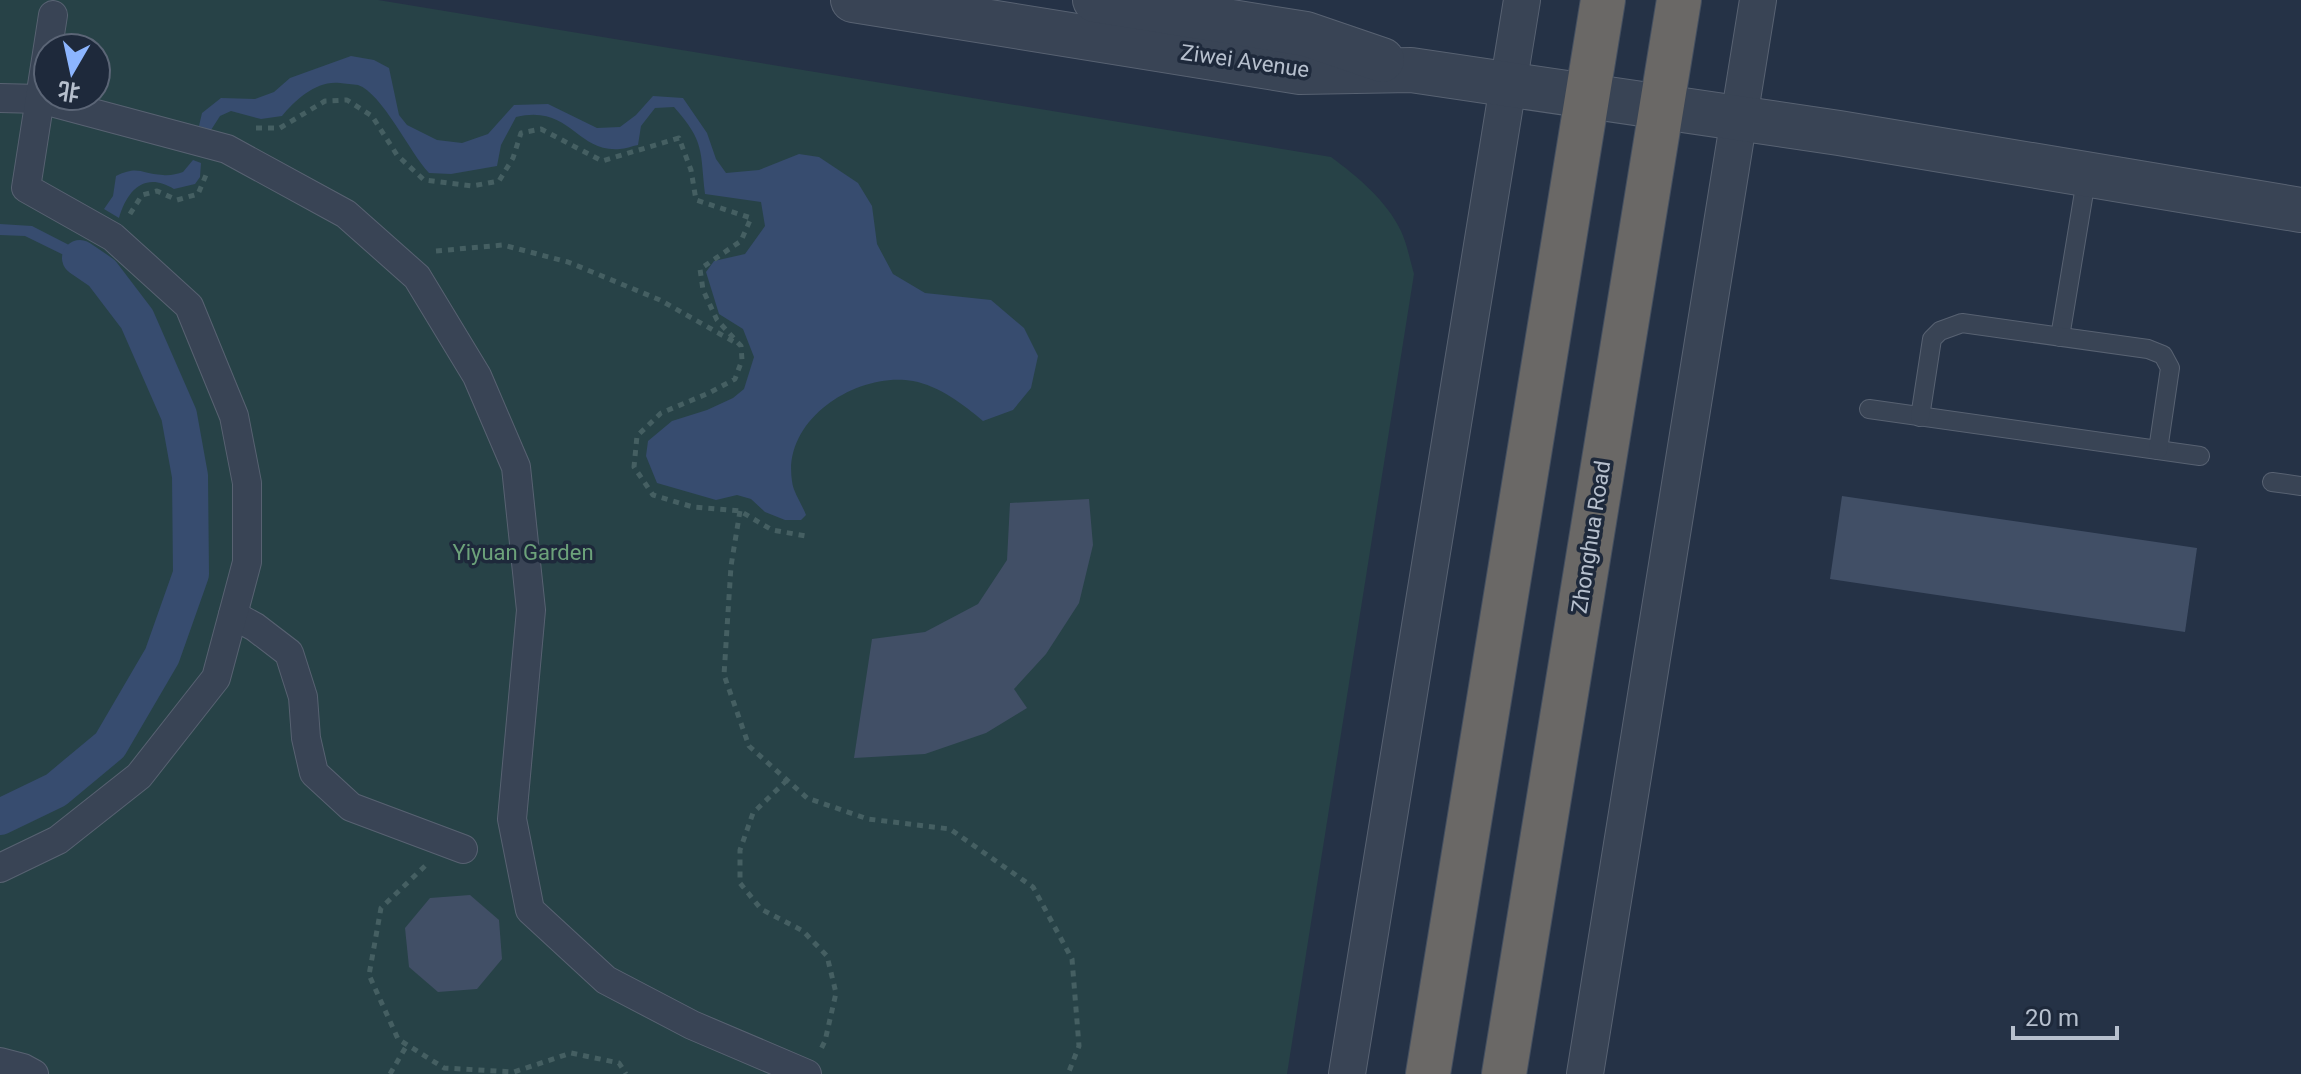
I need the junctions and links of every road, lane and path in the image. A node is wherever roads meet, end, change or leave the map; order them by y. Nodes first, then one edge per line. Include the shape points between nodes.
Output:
1 (853, 0) edge
2 (1095, 0) edge
3 (1522, 0) edge
4 (1603, 0) edge
5 (1679, 0) edge
6 (1758, 0) edge
7 (53, 15) dead end
8 (50, 32) edge
9 (1411, 70) junction
10 (1508, 85) junction
11 (1587, 96) junction
12 (0, 98) edge
13 (32, 99) edge
14 (1662, 107) junction
15 (38, 112) edge
16 (89, 112) edge
17 (1739, 118) junction
18 (213, 145) junction
19 (2087, 174) junction
20 (2301, 210) edge
21 (113, 237) junction
22 (396, 259) junction
23 (2060, 337) junction
24 (741, 346) junction
25 (1869, 409) dead end
26 (1920, 417) junction
27 (2158, 450) junction
28 (2200, 456) dead end
29 (2272, 482) dead end
30 (2301, 486) edge
31 (740, 511) junction
32 (806, 536) dead end
33 (233, 615) junction
34 (787, 780) junction
35 (463, 849) joint
36 (0, 868) edge
37 (407, 1045) junction
38 (0, 1062) edge
39 (34, 1074) edge
40 (390, 1074) edge
41 (626, 1074) edge
42 (807, 1074) edge
43 (1068, 1074) edge
44 (1347, 1074) edge
45 (1428, 1074) edge
46 (1504, 1074) edge
47 (1585, 1074) edge

1 - 9 street, Ziwei Avenue via 1300,72
2 - 9 street, Ziwei Avenue via 1306,34
3 - 10 street
4 - 11 highway
5 - 14 highway, Zhonghua Road
6 - 17 street
7 - 8 street
9 - 10 street
10 - 11 street
10 - 44 street
11 - 14 street
11 - 45 highway
12 - 13 street
14 - 17 street
14 - 46 highway, Zhonghua Road
15 - 21 street via 26,188
16 - 18 street
17 - 19 street
17 - 47 street
18 - 21 path via 198,194 177,200 157,191 142,195
18 - 22 street via 346,214
18 - 24 path via 217,135 235,126 280,128 325,101 347,100 372,116 397,155 424,180 472,186 499,181 521,133 541,129 602,161 679,138 696,200 751,218 741,241 700,269 717,320
19 - 20 street
19 - 23 lane
21 - 33 street via 189,306 234,416 247,483 247,562
22 - 24 path via 503,245 568,262 646,295
22 - 42 street via 417,277 477,376 516,467 531,610 512,819 530,910 606,980 692,1025
23 - 26 lane via 1962,323 1940,331 1932,339
23 - 27 lane via 2163,355 2170,368
24 - 31 path via 735,379 661,413 637,436 634,467 653,495 693,507
25 - 26 lane
26 - 27 lane
27 - 28 lane
29 - 30 lane
31 - 32 path via 772,530
31 - 34 path via 724,675 749,746
33 - 35 street via 289,653 303,697 314,773 351,807
33 - 36 street via 216,678 139,776 58,840
34 - 42 path via 753,813 740,850 740,883 761,909 803,931 827,956 836,993 825,1041
34 - 43 path via 807,798 868,819 950,829 1033,887 1072,959 1079,1046
35 - 37 path via 430,861 381,908 369,975 398,1039
37 - 40 path
37 - 41 path via 444,1068 514,1072 571,1053 619,1063
38 - 39 street

